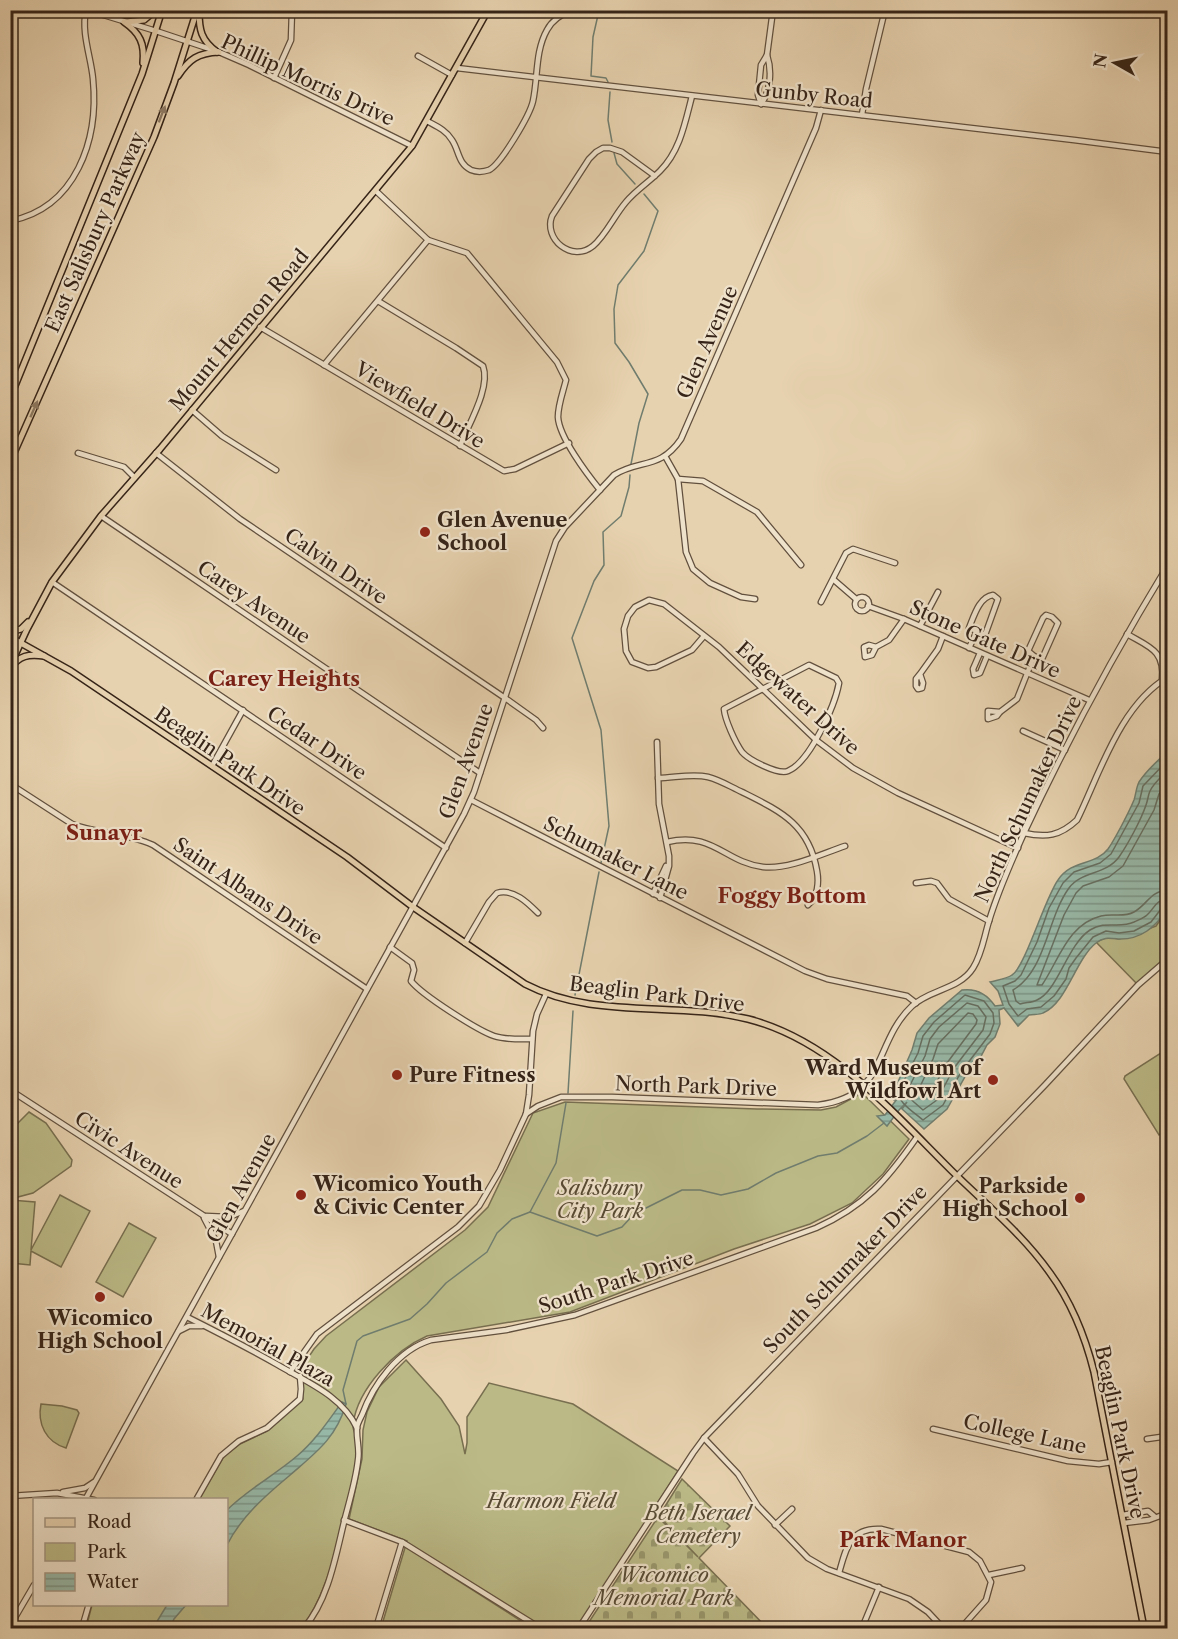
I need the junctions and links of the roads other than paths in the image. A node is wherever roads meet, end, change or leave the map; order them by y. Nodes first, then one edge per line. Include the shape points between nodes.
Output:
1 (86, 10) edge
2 (156, 10) edge
3 (162, 10) edge
4 (198, 10) edge
5 (292, 10) edge
6 (488, 10) edge
7 (572, 10) edge
8 (773, 10) edge
9 (885, 10) edge
10 (124, 22) junction
11 (156, 31) junction
12 (188, 41) junction
13 (219, 52) junction
14 (767, 54) junction
15 (418, 56) dead end
16 (457, 68) junction
17 (142, 74) junction
18 (452, 75) junction
19 (536, 76) junction
20 (274, 78) junction
21 (174, 83) junction
22 (692, 96) junction
23 (761, 104) junction
24 (821, 110) junction
25 (862, 115) junction
26 (427, 121) junction
27 (412, 146) junction
28 (1167, 152) edge
29 (655, 176) junction
30 (376, 190) junction
31 (10, 221) edge
32 (428, 240) junction
33 (378, 301) junction
34 (260, 327) junction
35 (324, 366) junction
36 (10, 398) edge
37 (192, 410) junction
38 (569, 443) junction
39 (460, 446) junction
40 (78, 453) dead end
41 (156, 453) junction
42 (665, 456) junction
43 (10, 462) edge
44 (276, 470) dead end
45 (134, 477) junction
46 (678, 479) junction
47 (600, 490) junction
48 (101, 516) junction
49 (895, 563) dead end
50 (801, 565) dead end
51 (1167, 565) edge
52 (834, 580) junction
53 (52, 582) junction
54 (938, 592) dead end
55 (755, 599) dead end
56 (856, 599) junction
57 (821, 602) dead end
58 (868, 606) junction
59 (34, 614) junction
60 (904, 619) junction
61 (920, 626) junction
62 (976, 631) junction
63 (10, 632) edge
64 (1126, 634) junction
65 (704, 636) junction
66 (943, 636) junction
67 (10, 637) edge
68 (22, 642) junction
69 (10, 643) edge
70 (876, 647) dead end
71 (969, 648) junction
72 (980, 653) junction
73 (987, 656) junction
74 (1034, 656) junction
75 (47, 657) junction
76 (11, 666) edge
77 (1026, 673) junction
78 (920, 674) dead end
79 (1165, 678) edge
80 (762, 690) junction
81 (505, 698) junction
82 (1089, 700) junction
83 (243, 710) junction
84 (1000, 712) dead end
85 (543, 728) dead end
86 (1023, 731) dead end
87 (816, 740) junction
88 (657, 742) dead end
89 (1065, 750) junction
90 (212, 766) junction
91 (480, 773) junction
92 (658, 778) junction
93 (10, 784) edge
94 (471, 800) junction
95 (1024, 833) junction
96 (667, 842) junction
97 (845, 846) dead end
98 (446, 848) junction
99 (1018, 848) junction
100 (813, 857) junction
101 (669, 861) junction
102 (916, 883) dead end
103 (653, 894) junction
104 (660, 897) junction
105 (808, 904) dead end
106 (412, 908) junction
107 (538, 914) dead end
108 (989, 921) junction
109 (465, 943) junction
110 (390, 947) junction
111 (1167, 959) edge
112 (367, 989) junction
113 (546, 994) junction
114 (916, 1003) junction
115 (532, 1039) junction
116 (864, 1086) junction
117 (10, 1090) edge
118 (526, 1114) junction
119 (917, 1137) junction
120 (957, 1175) junction
121 (246, 1210) junction
122 (203, 1215) junction
123 (232, 1234) junction
124 (219, 1259) junction
125 (187, 1317) junction
126 (206, 1326) junction
127 (177, 1333) junction
128 (290, 1372) junction
129 (300, 1376) junction
130 (357, 1428) junction
131 (933, 1430) dead end
132 (1167, 1436) edge
133 (704, 1438) junction
134 (1147, 1439) dead end
135 (1112, 1462) junction
136 (96, 1480) junction
137 (57, 1493) junction
138 (10, 1496) edge
139 (86, 1498) edge
140 (197, 1498) edge
141 (792, 1509) dead end
142 (1167, 1513) edge
143 (1122, 1515) junction
144 (1154, 1516) junction
145 (344, 1520) junction
146 (1124, 1523) junction
147 (775, 1525) junction
148 (402, 1542) junction
149 (1022, 1568) dead end
150 (839, 1573) junction
151 (988, 1575) junction
152 (33, 1587) edge
153 (879, 1587) junction
154 (89, 1606) edge
155 (10, 1626) edge
156 (82, 1629) edge
157 (304, 1629) edge
158 (376, 1629) edge
159 (540, 1629) edge
160 (579, 1629) edge
161 (862, 1629) edge
162 (943, 1629) edge
163 (961, 1629) edge
164 (1144, 1629) edge

1 - 10 street, Phillip Morris Drive
1 - 31 street via 94,92 84,159 57,199 35,213
2 - 10 main road via 144,20
3 - 11 main road, East Salisbury Parkway
4 - 12 main road, East Salisbury Parkway
4 - 13 main road via 202,37
5 - 20 street via 291,40
6 - 16 main road, Mount Hermon Road
7 - 19 street via 548,28
8 - 14 street
9 - 25 street
10 - 11 street, Phillip Morris Drive
10 - 17 main road via 138,33 143,43
11 - 12 street, Phillip Morris Drive
11 - 17 main road, East Salisbury Parkway
12 - 13 street, Phillip Morris Drive
12 - 21 main road, East Salisbury Parkway
13 - 20 street, Phillip Morris Drive
13 - 21 main road via 204,53 190,60
14 - 23 street via 761,65
14 - 23 street via 771,66 767,96
15 - 18 street
16 - 18 main road, Mount Hermon Road
16 - 19 street, Gunby Road
17 - 36 main road, East Salisbury Parkway
18 - 26 main road, Mount Hermon Road
19 - 22 street, Gunby Road
19 - 26 street via 528,116 488,170 467,168 448,134
20 - 27 street, Phillip Morris Drive
43 -> 21 main road, East Salisbury Parkway via 154,137
22 - 23 street, Gunby Road
22 - 29 street via 678,144
23 - 24 street, Gunby Road
24 - 25 street, Gunby Road
24 - 42 street, Glen Avenue via 684,433
25 - 28 street, Gunby Road
26 - 27 main road, Mount Hermon Road
27 - 30 main road, Mount Hermon Road
29 - 29 street via 625,203 588,249 568,251 552,234 552,216 599,150 618,150
30 - 32 street
30 - 34 main road, Mount Hermon Road
32 - 33 street
32 - 38 street via 467,253 557,362 566,380 559,423
33 - 35 street
33 - 39 street via 483,366 483,390
34 - 35 street, Viewfield Drive
34 - 37 main road, Mount Hermon Road
35 - 39 street, Viewfield Drive
37 - 41 main road, Mount Hermon Road
37 - 44 street
38 - 39 street, Viewfield Drive via 510,471 493,466
38 - 47 street
40 - 45 street via 124,467
41 - 45 main road, Mount Hermon Road
41 - 81 street, Calvin Drive via 240,519
42 - 46 street
42 - 47 street, Glen Avenue via 620,472
45 - 48 main road, Mount Hermon Road
46 - 50 street via 703,481 758,512
46 - 55 street via 691,566 710,583
47 - 81 street, Glen Avenue via 556,541
48 - 53 main road, Mount Hermon Road
48 - 91 street, Carey Avenue
49 - 52 street via 853,549 846,553
51 - 64 street, North Schumaker Drive
52 - 56 street, Stone Gate Drive
52 - 57 street
53 - 59 main road, Mount Hermon Road
53 - 83 street, Cedar Drive
54 - 61 street
56 - 58 street, Stone Gate Drive via 864,597
56 - 58 street, Stone Gate Drive via 858,610
58 - 60 street, Stone Gate Drive
59 - 63 main road via 26,626
59 - 68 main road, Mount Hermon Road
60 - 61 street, Stone Gate Drive
60 - 70 street via 889,640
61 - 66 street, Stone Gate Drive
62 - 62 street via 969,628 982,601 993,595 998,599 985,635
62 - 71 street
64 - 79 street via 1156,651
64 - 82 street, North Schumaker Drive
65 - 65 street, Edgewater Drive via 692,650 656,668 643,667 632,662 626,651 624,629 627,616 635,607 653,601 664,604
65 - 80 street, Edgewater Drive
66 - 71 street, Stone Gate Drive
66 - 78 street
67 - 68 main road, Beaglin Park Drive
68 - 75 main road, Beaglin Park Drive
68 - 76 main road, Mount Hermon Road
69 - 76 main road
71 - 72 street, Stone Gate Drive
72 - 73 street, Stone Gate Drive
72 - 73 street via 974,675 980,673
73 - 77 street, Stone Gate Drive
74 - 74 street via 1042,659 1058,623 1052,616 1043,618 1028,651
74 - 77 street
75 - 76 main road via 22,657
75 - 90 main road, Beaglin Park Drive
77 - 82 street, Stone Gate Drive
77 - 84 street via 1017,699
79 - 95 street via 1128,714 1077,820 1053,836
80 - 87 street, Edgewater Drive
80 - 87 street via 809,665 836,678 836,699
80 - 87 street via 724,709 745,755 767,768 789,771
81 - 85 street, Calvin Drive
81 - 91 street, Glen Avenue
82 - 89 street, North Schumaker Drive
83 - 90 street
83 - 98 street, Cedar Drive
86 - 89 street
87 - 99 street, Edgewater Drive via 871,779
88 - 92 street
89 - 95 street, North Schumaker Drive
90 - 106 main road, Beaglin Park Drive via 347,857
91 - 94 street, Glen Avenue
92 - 96 street
92 - 100 street via 708,777 753,798 792,820 806,838
93 - 112 street, Saint Albans Drive via 72,824 153,845
94 - 98 street, Glen Avenue
94 - 103 street, Schumaker Lane
95 - 99 street, North Schumaker Drive
96 - 100 street via 697,839 763,867
96 - 101 street
97 - 100 street
98 - 106 street, Glen Avenue
99 - 108 street, North Schumaker Drive
100 - 105 street via 818,887
101 - 103 street
101 - 104 street
102 - 108 street via 937,883 949,899
103 - 104 street, Schumaker Lane
104 - 114 street, Schumaker Lane via 805,971 907,996
106 - 109 main road, Beaglin Park Drive
106 - 110 street, Glen Avenue
107 - 109 street via 515,894 497,893
108 - 114 street, North Schumaker Drive via 978,961 966,977
109 - 113 main road, Beaglin Park Drive
110 - 112 street, Glen Avenue
110 - 115 street via 412,963 411,981 435,1001 488,1034
111 - 120 street, South Schumaker Drive
112 - 121 street, Glen Avenue
113 - 115 street
113 - 116 main road, Beaglin Park Drive via 581,1003 706,1013 753,1021 820,1051
114 - 116 street, North Schumaker Drive via 898,1024 873,1076
115 - 118 street
116 - 118 street, North Park Drive via 843,1099 818,1105 569,1097 548,1101
116 - 119 main road, Beaglin Park Drive
117 - 122 street, Civic Avenue
118 - 128 street via 479,1206 458,1227 317,1334
119 - 120 main road, Beaglin Park Drive
119 - 130 street, South Park Drive via 868,1197 816,1228 575,1315 420,1344 375,1386
120 - 133 street, South Schumaker Drive
120 - 135 main road, Beaglin Park Drive via 1024,1242 1064,1294 1090,1354
121 - 122 street via 229,1217
121 - 123 street, Glen Avenue
122 - 123 street, Civic Avenue
122 - 124 street via 216,1241
123 - 124 street, Glen Avenue
124 - 125 street, Glen Avenue
125 - 126 street, Memorial Plaza
125 - 127 street, Glen Avenue
126 - 127 street via 189,1326
126 - 128 street, Memorial Plaza
127 - 136 street, Glen Avenue
128 - 129 street, Memorial Plaza
129 - 130 street, Memorial Plaza via 340,1404
129 - 140 street via 300,1399 267,1428 239,1441 221,1456
130 - 145 street, South Park Drive via 358,1461
131 - 135 street, College Lane via 1068,1461
132 - 134 street
133 - 147 street via 738,1473 754,1501
133 - 160 street, South Schumaker Drive
135 - 143 main road, Beaglin Park Drive
136 - 137 street via 85,1488
136 - 139 street, Glen Avenue
137 - 138 street
137 - 139 street
141 - 147 street
142 - 144 street
143 - 144 street via 1148,1511
143 - 146 main road, Beaglin Park Drive
144 - 146 street
145 - 148 street
145 - 157 street, South Park Drive via 324,1593
146 - 164 main road, Beaglin Park Drive
147 - 150 street via 808,1558
148 - 158 street
148 - 159 street
149 - 151 street
150 - 151 street via 853,1538 872,1528 969,1552
150 - 153 street
151 - 163 street via 991,1582 986,1600
152 - 155 street
153 - 161 street
153 - 162 street via 919,1605
154 - 156 street

